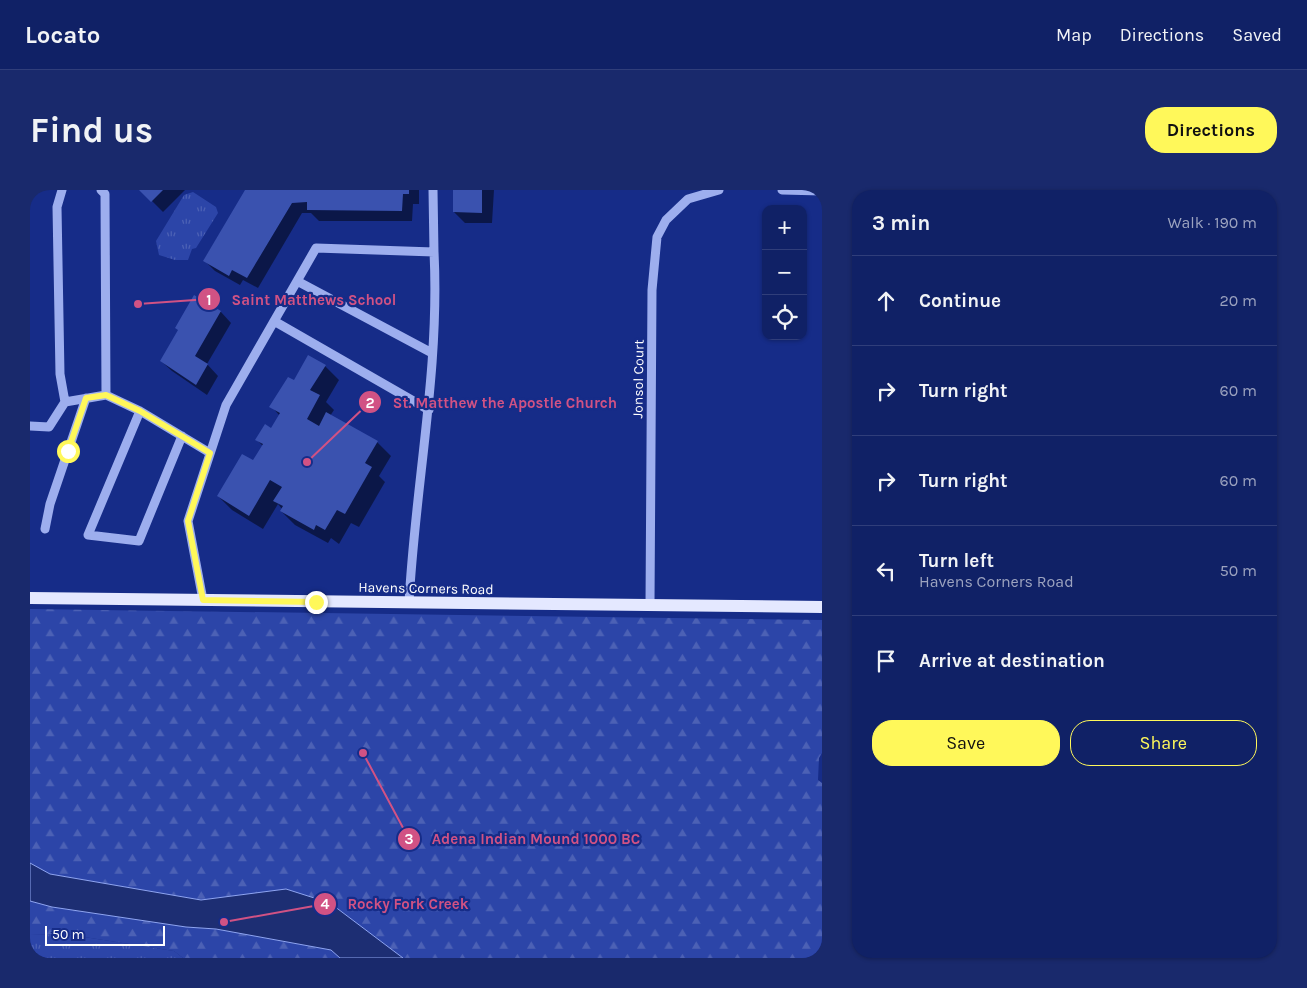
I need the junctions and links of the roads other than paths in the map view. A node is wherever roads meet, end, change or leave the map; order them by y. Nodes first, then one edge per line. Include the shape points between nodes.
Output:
1 (62, 190) edge
2 (101, 190) edge
3 (433, 190) edge
4 (719, 190) edge
5 (782, 190) edge
6 (822, 190) edge
7 (434, 252) junction
8 (297, 281) junction
9 (274, 321) junction
10 (432, 353) junction
11 (106, 395) junction
12 (86, 398) junction
13 (65, 402) junction
14 (429, 410) junction
15 (140, 411) junction
16 (30, 426) edge
17 (182, 436) junction
18 (210, 453) junction
19 (45, 529) dead end
20 (30, 598) edge
21 (203, 600) junction
22 (409, 603) junction
23 (650, 604) junction
24 (822, 607) edge

1 - 13 street via 57,207 60,374
2 - 11 street via 104,194
3 - 7 street
4 - 23 street, Jonsol Court via 688,199 666,220 657,237 652,290
5 - 6 street
7 - 8 street via 316,248
7 - 10 street via 436,289
8 - 9 street
8 - 10 street
9 - 14 street
9 - 18 street via 226,405
10 - 14 street
11 - 12 street
11 - 15 street
12 - 13 street
12 - 19 street via 50,504
13 - 16 street via 49,427
14 - 22 street via 412,548
15 - 17 street
15 - 17 street via 88,535 139,541
17 - 18 street
18 - 21 street via 188,521
20 - 21 main road, Havens Corners Road
21 - 22 main road, Havens Corners Road
22 - 23 main road, Havens Corners Road
23 - 24 main road, Havens Corners Road

